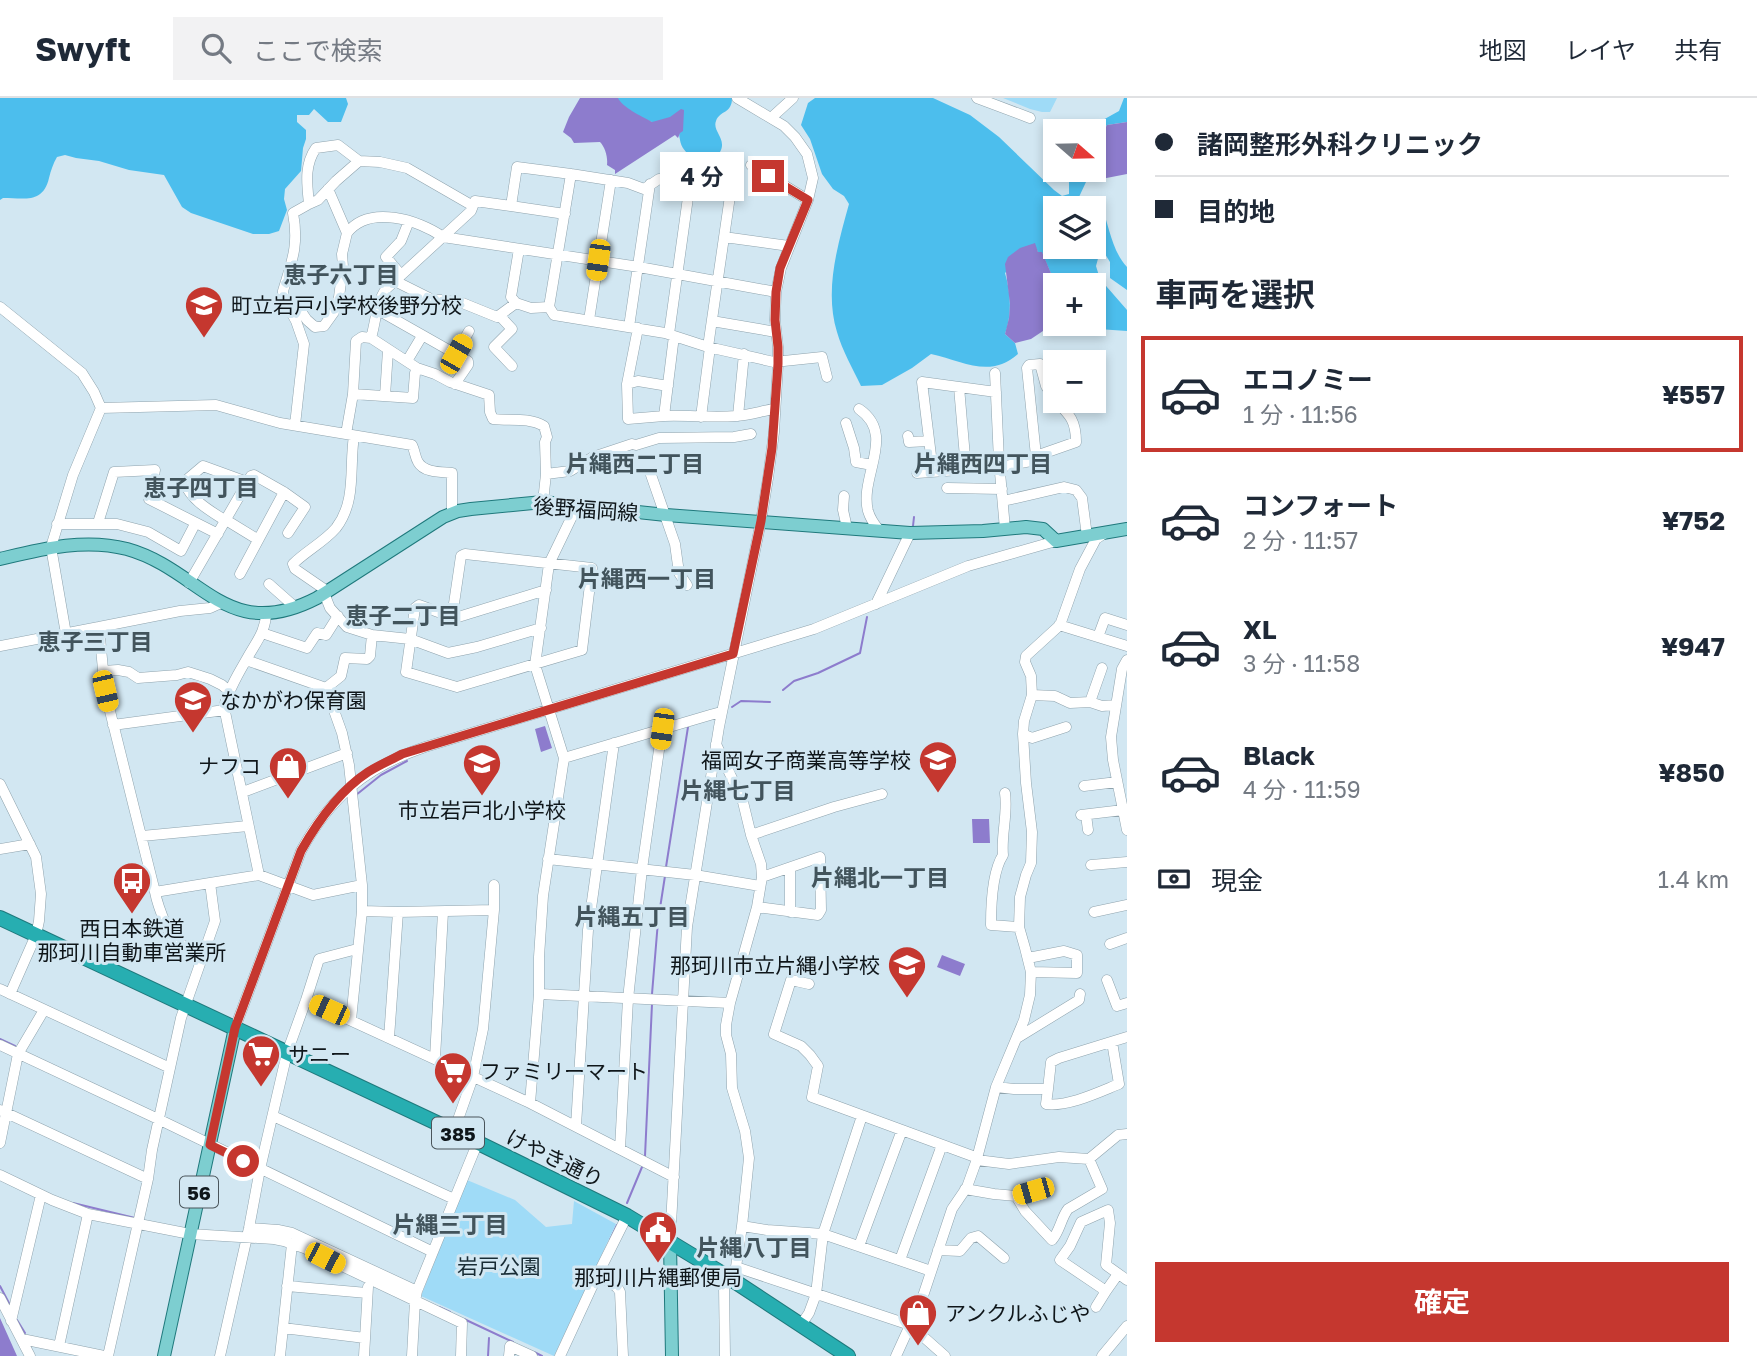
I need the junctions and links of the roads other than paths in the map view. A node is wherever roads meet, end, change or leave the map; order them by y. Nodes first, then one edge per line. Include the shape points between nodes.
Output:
1 (737, 98) edge
2 (793, 98) edge
3 (977, 98) edge
4 (771, 118) junction
5 (1030, 118) dead end
6 (359, 161) junction
7 (751, 165) dead end
8 (571, 174) junction
9 (611, 180) junction
10 (690, 183) junction
11 (650, 184) junction
12 (328, 189) junction
13 (808, 200) junction
14 (309, 204) junction
15 (473, 206) junction
16 (511, 206) junction
17 (565, 214) junction
18 (409, 221) junction
19 (347, 233) junction
20 (443, 237) junction
21 (724, 237) junction
22 (789, 246) junction
23 (519, 249) junction
24 (558, 254) junction
25 (598, 260) junction
26 (639, 267) junction
27 (678, 274) junction
28 (398, 277) junction
29 (718, 282) junction
30 (776, 292) junction
31 (516, 303) junction
32 (286, 304) junction
33 (0, 307) edge
34 (549, 307) junction
35 (378, 310) junction
36 (500, 316) junction
37 (589, 320) junction
38 (712, 321) junction
39 (633, 328) junction
40 (469, 331) dead end
41 (776, 332) junction
42 (671, 335) junction
43 (422, 336) junction
44 (372, 338) junction
45 (709, 347) junction
46 (388, 350) junction
47 (456, 354) junction
48 (744, 354) junction
49 (407, 361) junction
50 (778, 362) junction
51 (512, 366) dead end
52 (417, 368) junction
53 (995, 373) dead end
54 (1043, 375) edge
55 (827, 377) dead end
56 (455, 384) junction
57 (627, 384) junction
58 (668, 386) junction
59 (959, 387) junction
60 (996, 392) junction
61 (353, 394) junction
62 (385, 396) junction
63 (101, 408) junction
64 (774, 409) junction
65 (859, 409) dead end
66 (1068, 413) edge
67 (664, 416) junction
68 (738, 416) junction
69 (701, 417) junction
70 (846, 423) dead end
71 (295, 425) junction
72 (751, 434) dead end
73 (350, 435) junction
74 (929, 441) junction
75 (909, 442) dead end
76 (1036, 456) junction
77 (872, 465) junction
78 (1000, 467) junction
79 (966, 469) junction
80 (933, 471) junction
81 (650, 472) dead end
82 (917, 473) dead end
83 (546, 474) junction
84 (247, 482) junction
85 (947, 488) dead end
86 (1002, 489) junction
87 (284, 492) junction
88 (844, 496) dead end
89 (1003, 501) junction
90 (543, 502) junction
91 (577, 506) junction
92 (452, 513) junction
93 (666, 515) junction
94 (226, 521) junction
95 (761, 521) junction
96 (98, 523) junction
97 (57, 524) junction
98 (195, 524) junction
99 (847, 528) junction
100 (1005, 529) junction
101 (1127, 529) edge
102 (879, 530) junction
103 (1109, 531) junction
104 (288, 533) dead end
105 (910, 533) junction
106 (218, 534) junction
107 (1087, 536) junction
108 (257, 539) junction
109 (1056, 541) junction
110 (51, 547) junction
111 (0, 559) edge
112 (549, 564) junction
113 (240, 574) dead end
114 (189, 583) junction
115 (268, 584) dead end
116 (687, 585) dead end
117 (545, 590) junction
118 (325, 592) junction
119 (221, 603) junction
120 (876, 604) junction
121 (295, 607) junction
122 (266, 613) junction
123 (338, 616) junction
124 (452, 617) junction
125 (1059, 625) junction
126 (1127, 625) edge
127 (99, 627) junction
128 (541, 628) junction
129 (66, 634) junction
130 (262, 634) junction
131 (372, 635) junction
132 (1098, 637) junction
133 (410, 639) junction
134 (0, 646) edge
135 (1127, 646) edge
136 (733, 654) junction
137 (246, 660) junction
138 (535, 665) junction
139 (1125, 666) edge
140 (1102, 668) dead end
141 (103, 671) junction
142 (326, 688) junction
143 (229, 691) junction
144 (1032, 695) junction
145 (1090, 702) junction
146 (549, 709) junction
147 (225, 710) junction
148 (1119, 710) edge
149 (721, 712) junction
150 (113, 725) junction
151 (1066, 727) dead end
152 (662, 729) junction
153 (1023, 734) junction
154 (614, 743) junction
155 (716, 743) junction
156 (347, 753) junction
157 (564, 758) junction
158 (1117, 782) junction
159 (0, 784) edge
160 (352, 786) junction
161 (1084, 786) dead end
162 (243, 792) junction
163 (1005, 793) dead end
164 (882, 794) dead end
165 (1123, 810) junction
166 (248, 826) junction
167 (1088, 830) dead end
168 (1127, 830) edge
169 (751, 835) junction
170 (142, 836) junction
171 (30, 845) junction
172 (0, 849) edge
173 (548, 859) junction
174 (1127, 862) edge
175 (597, 865) junction
176 (1091, 865) dead end
177 (790, 868) junction
178 (642, 869) junction
179 (259, 875) junction
180 (695, 875) junction
181 (761, 881) junction
182 (210, 883) junction
183 (288, 885) junction
184 (362, 885) junction
185 (494, 885) dead end
186 (155, 892) junction
187 (1127, 905) edge
188 (757, 907) junction
189 (494, 910) junction
190 (362, 911) junction
191 (398, 912) junction
192 (443, 912) junction
193 (790, 912) junction
194 (1094, 912) dead end
195 (0, 918) edge
196 (1019, 928) junction
197 (36, 935) junction
198 (1127, 938) edge
199 (1110, 944) dead end
200 (357, 949) junction
201 (202, 954) junction
202 (1028, 958) junction
203 (1031, 972) junction
204 (1107, 980) dead end
205 (809, 984) dead end
206 (5, 991) edge
207 (539, 994) junction
208 (1080, 994) dead end
209 (583, 996) junction
210 (628, 999) junction
211 (306, 1000) junction
212 (683, 1001) junction
213 (730, 1003) junction
214 (1127, 1003) edge
215 (186, 1005) junction
216 (44, 1010) junction
217 (351, 1020) junction
218 (235, 1028) junction
219 (1127, 1037) edge
220 (389, 1038) junction
221 (1017, 1038) junction
222 (1112, 1042) junction
223 (0, 1045) edge
224 (287, 1053) junction
225 (18, 1054) junction
226 (435, 1058) junction
227 (170, 1069) junction
228 (473, 1077) junction
229 (996, 1087) junction
230 (1048, 1089) junction
231 (530, 1103) junction
232 (3, 1111) edge
233 (273, 1116) junction
234 (862, 1116) junction
235 (158, 1119) junction
236 (576, 1126) junction
237 (902, 1130) junction
238 (454, 1132) junction
239 (1127, 1134) edge
240 (0, 1143) edge
241 (477, 1144) junction
242 (210, 1145) junction
243 (942, 1145) junction
244 (620, 1149) junction
245 (977, 1159) junction
246 (1089, 1159) junction
247 (260, 1169) junction
248 (0, 1175) edge
249 (674, 1177) junction
250 (148, 1179) junction
251 (965, 1189) junction
252 (1033, 1191) dead end
253 (41, 1195) junction
254 (1016, 1196) junction
255 (454, 1199) junction
256 (88, 1214) junction
257 (627, 1216) junction
258 (138, 1223) junction
259 (742, 1226) junction
260 (248, 1232) junction
261 (190, 1234) junction
262 (823, 1234) junction
263 (670, 1243) junction
264 (292, 1244) junction
265 (859, 1246) junction
266 (938, 1250) junction
267 (433, 1251) junction
268 (1004, 1258) dead end
269 (901, 1260) junction
270 (931, 1271) junction
271 (732, 1272) junction
272 (597, 1276) junction
273 (1122, 1277) edge
274 (368, 1279) junction
275 (287, 1286) junction
276 (1106, 1291) junction
277 (367, 1293) junction
278 (816, 1294) junction
279 (416, 1296) junction
280 (0, 1298) edge
281 (1096, 1307) dead end
282 (11, 1321) junction
283 (801, 1325) junction
284 (910, 1325) junction
285 (1127, 1326) edge
286 (283, 1328) junction
287 (365, 1338) junction
288 (22, 1339) junction
289 (59, 1346) junction
290 (30, 1356) edge
291 (106, 1356) edge
292 (164, 1356) edge
293 (220, 1356) edge
294 (280, 1356) edge
295 (364, 1356) edge
296 (412, 1356) edge
297 (461, 1356) edge
298 (509, 1356) edge
299 (532, 1356) edge
300 (563, 1356) edge
301 (624, 1356) edge
302 (673, 1356) edge
303 (724, 1356) edge
304 (848, 1356) edge
305 (896, 1356) edge
306 (945, 1356) edge
307 (1102, 1356) edge

1 - 4 street
2 - 4 street
3 - 5 street
4 - 13 street via 789,130 807,154 813,178
6 - 12 street
6 - 14 street via 338,145 316,148 308,166
6 - 15 street via 407,168
7 - 13 street
8 - 9 street
8 - 16 street via 517,167
8 - 17 street
9 - 11 street via 644,189
9 - 25 street
10 - 11 street via 659,179
10 - 21 street via 716,187 730,196
10 - 27 street
11 - 26 street
12 - 14 street
12 - 19 street
13 - 22 street
14 - 32 street via 293,213 296,245 283,291
15 - 16 street via 475,201
15 - 20 street
16 - 17 street
17 - 24 street
18 - 19 street via 373,218
18 - 20 street
18 - 28 street via 401,241 386,257
19 - 32 street via 339,297 324,326 311,325 296,304
20 - 23 street
20 - 28 street
21 - 22 street
21 - 29 street
22 - 30 street
23 - 24 street
23 - 31 street via 511,297
24 - 25 street
24 - 34 street
25 - 26 street
25 - 37 street
26 - 27 street
26 - 39 street
27 - 29 street
27 - 42 street
28 - 35 street via 382,294
28 - 36 street via 399,282 431,299 460,302
29 - 30 street
29 - 38 street
30 - 41 street
31 - 34 street
31 - 36 street
32 - 71 street via 304,344
33 - 63 street via 82,373
34 - 37 street via 554,315
35 - 43 street
35 - 44 street
36 - 51 street via 512,329 494,347
37 - 39 street
38 - 41 street
38 - 45 street
39 - 42 street
39 - 57 street
40 - 47 street
41 - 50 street
42 - 45 street
42 - 58 street
43 - 47 street
43 - 49 street
44 - 46 street
44 - 61 street via 356,341
45 - 48 street
45 - 69 street
46 - 49 street
46 - 62 street
47 - 56 street via 468,365
48 - 50 street
48 - 68 street
49 - 52 street
50 - 55 street via 822,357
50 - 64 street
52 - 56 street
52 - 62 street via 414,398
53 - 60 street
54 - 76 street via 1040,364 1027,368
56 - 83 street via 489,395 494,419 527,420 544,426
57 - 58 street via 638,381
57 - 67 street via 628,419
58 - 67 street
59 - 60 street
59 - 74 street via 922,382
59 - 79 street
60 - 78 street
61 - 62 street
61 - 73 street
63 - 71 street via 216,405
63 - 97 street
64 - 68 street
64 - 95 street
65 - 77 street via 877,435
66 - 76 street via 1076,426 1076,442
67 - 69 street
68 - 69 street
70 - 77 street via 856,462
71 - 73 street
72 - 83 street via 659,438 593,457 570,471
73 - 92 street via 412,445 423,467 452,473
73 - 118 street via 350,493 339,523 293,567
74 - 75 street
74 - 80 street
76 - 78 street
77 - 102 street via 867,509
78 - 79 street
78 - 86 street
79 - 80 street
80 - 82 street
81 - 93 street
83 - 90 street
84 - 87 street via 254,475
84 - 94 street
84 - 94 street via 203,466 184,482 198,503
85 - 86 street
86 - 89 street
87 - 104 street via 305,507
87 - 108 street
88 - 99 street
89 - 100 street
89 - 107 street via 1064,487 1076,490 1082,498
90 - 91 main road, 後野福岡線
90 - 92 main road, 後野福岡線
91 - 93 main road, 後野福岡線
91 - 112 street
92 - 118 main road, 後野福岡線
93 - 95 main road, 後野福岡線
93 - 116 street via 678,573
94 - 106 street
94 - 108 street
95 - 99 main road, 後野福岡線
95 - 136 street
96 - 97 street
96 - 98 street via 148,532 181,551
96 - 98 street via 114,472 155,470 149,499
97 - 110 street
98 - 106 street
99 - 102 main road, 後野福岡線
100 - 105 main road, 後野福岡線
100 - 109 main road, 後野福岡線 via 1043,529
101 - 103 main road
102 - 105 main road, 後野福岡線
103 - 107 main road
103 - 125 street via 1097,539 1080,569
105 - 120 street
106 - 114 street
107 - 109 main road
108 - 113 street
109 - 120 street via 968,566
110 - 111 main road, 後野福岡線
110 - 114 main road, 後野福岡線 via 81,544 125,549 158,562
110 - 129 street
112 - 117 street
112 - 124 street via 461,556
112 - 138 street via 592,568 582,650
114 - 119 main road, 後野福岡線
115 - 121 street
117 - 124 street
117 - 128 street
118 - 121 main road, 後野福岡線
118 - 123 street
119 - 122 main road, 後野福岡線
119 - 127 street
120 - 136 street
121 - 122 main road, 後野福岡線
122 - 130 street
123 - 130 street via 326,635 317,633 307,648
123 - 131 street via 347,626
124 - 133 street via 417,606
125 - 132 street
125 - 144 street via 1026,656
126 - 132 street via 1105,618
127 - 129 street
127 - 141 street
128 - 133 street via 448,653
128 - 138 street
129 - 134 street
130 - 137 street
131 - 133 street
131 - 142 street via 370,656 345,657 341,676
132 - 135 street
133 - 138 street via 406,672 457,687
136 - 146 street
136 - 149 street
137 - 142 street
137 - 143 street
138 - 146 street
139 - 148 street
140 - 145 street
141 - 143 street via 118,670 138,678 188,672
141 - 150 street
142 - 156 street
143 - 147 street
144 - 145 street
144 - 153 street
145 - 148 street
146 - 157 street
146 - 160 street via 402,754
147 - 150 street
147 - 162 street
148 - 158 street via 1111,737
149 - 152 street
149 - 155 street
150 - 170 street
151 - 153 street via 1032,738
152 - 154 street
152 - 178 street
153 - 196 street via 1032,853 1020,897
154 - 157 street
154 - 175 street
155 - 169 street via 743,802
155 - 180 street
156 - 160 street
156 - 162 street
157 - 173 street
158 - 161 street
158 - 165 street
159 - 171 street
160 - 183 street via 313,829
160 - 184 street
162 - 166 street
163 - 196 street via 1003,855 994,880 991,925
164 - 169 street
165 - 167 street via 1083,815
165 - 168 street
166 - 170 street
166 - 179 street
169 - 181 street via 761,864
170 - 186 street
171 - 172 street
171 - 197 street via 41,894
173 - 175 street
173 - 207 street
174 - 176 street
175 - 178 street
175 - 209 street
177 - 181 street
177 - 193 street
177 - 193 street via 820,857 820,914
178 - 180 street
178 - 210 street
179 - 182 street
179 - 183 street
180 - 181 street
180 - 212 street
181 - 188 street
182 - 186 street
182 - 201 street via 215,921
183 - 184 street via 313,895
183 - 218 street
184 - 190 street
185 - 189 street
186 - 201 street via 172,940
187 - 194 street
188 - 193 street
188 - 213 street
189 - 192 street
189 - 228 street via 483,1029
190 - 191 street
190 - 200 street
191 - 192 street
191 - 220 street
192 - 226 street
195 - 197 highway, けやき通り / 385
196 - 202 street
197 - 206 street
197 - 215 highway, けやき通り / 385
198 - 199 street
200 - 211 street via 319,959
200 - 217 street
201 - 215 street
202 - 203 street
202 - 203 street via 1065,951 1077,955 1077,973
203 - 221 street via 1030,995
204 - 214 street via 1117,1006
205 - 234 street via 791,981 774,1034 801,1046 818,1066 812,1097
206 - 216 street
207 - 209 street
207 - 231 street
208 - 221 street via 1079,1000
209 - 210 street
209 - 236 street
210 - 212 street
210 - 244 street
211 - 217 street
211 - 224 street
212 - 213 street
212 - 249 street
213 - 259 street via 726,1032 732,1088 749,1158
215 - 218 highway, けやき通り / 385
215 - 227 street
216 - 225 street
216 - 227 street
217 - 220 street
218 - 224 highway, けやき通り / 385
218 - 242 main road, 56
219 - 222 street
220 - 226 street
221 - 229 street
222 - 230 street via 1051,1062
222 - 230 street via 1119,1084 1053,1105 1046,1104
223 - 225 street
224 - 233 street
224 - 238 highway, けやき通り / 385
225 - 232 street
225 - 235 street
226 - 228 street
227 - 235 street
228 - 231 street
228 - 238 street
229 - 230 street
229 - 245 street
231 - 236 street
232 - 240 street
232 - 250 street
233 - 247 street
233 - 255 street
234 - 237 street
234 - 262 street
235 - 242 street
235 - 250 street
236 - 244 street
237 - 243 street
237 - 265 street
238 - 241 highway, けやき通り / 385
239 - 246 street via 1118,1135
241 - 255 street
241 - 257 highway, けやき通り / 385
242 - 247 street
242 - 261 main road, 56
243 - 245 street
243 - 269 street
244 - 249 street
245 - 246 street via 1009,1164 1059,1157
245 - 251 street
246 - 254 street via 1102,1189 1068,1209 1052,1240
247 - 260 street
247 - 267 street
248 - 253 street
249 - 263 street
250 - 258 street
251 - 254 street
251 - 266 street via 952,1209
252 - 254 street
253 - 256 street
253 - 282 street
255 - 267 street
256 - 258 street
256 - 289 street
257 - 263 highway, けやき通り / 385
257 - 272 street
258 - 261 street
258 - 291 street
259 - 262 street
259 - 271 street
260 - 261 street
260 - 264 street
260 - 279 street via 292,1233
260 - 293 street
261 - 292 main road, 56
262 - 265 street
262 - 278 street
263 - 271 highway, けやき通り / 385
263 - 302 main road
264 - 274 street
264 - 275 street
265 - 269 street
266 - 268 street via 960,1251 978,1236
266 - 270 street
267 - 279 street
269 - 270 street
270 - 284 street
271 - 278 street
271 - 283 highway, けやき通り / 385
271 - 303 street via 724,1286
272 - 300 street
272 - 301 street via 619,1288
273 - 276 street
273 - 276 street via 1106,1265 1108,1210 1081,1222 1060,1260
274 - 277 street
274 - 279 street
275 - 277 street
275 - 286 street
276 - 281 street
277 - 287 street
278 - 283 street
278 - 284 street
279 - 296 street
279 - 297 street via 462,1323
280 - 282 street
282 - 288 street
283 - 304 highway, けやき通り / 385
284 - 305 street
284 - 306 street
285 - 307 street
286 - 287 street
286 - 294 street
287 - 295 street
288 - 289 street
288 - 290 street
289 - 291 street
298 - 299 street via 510,1346

